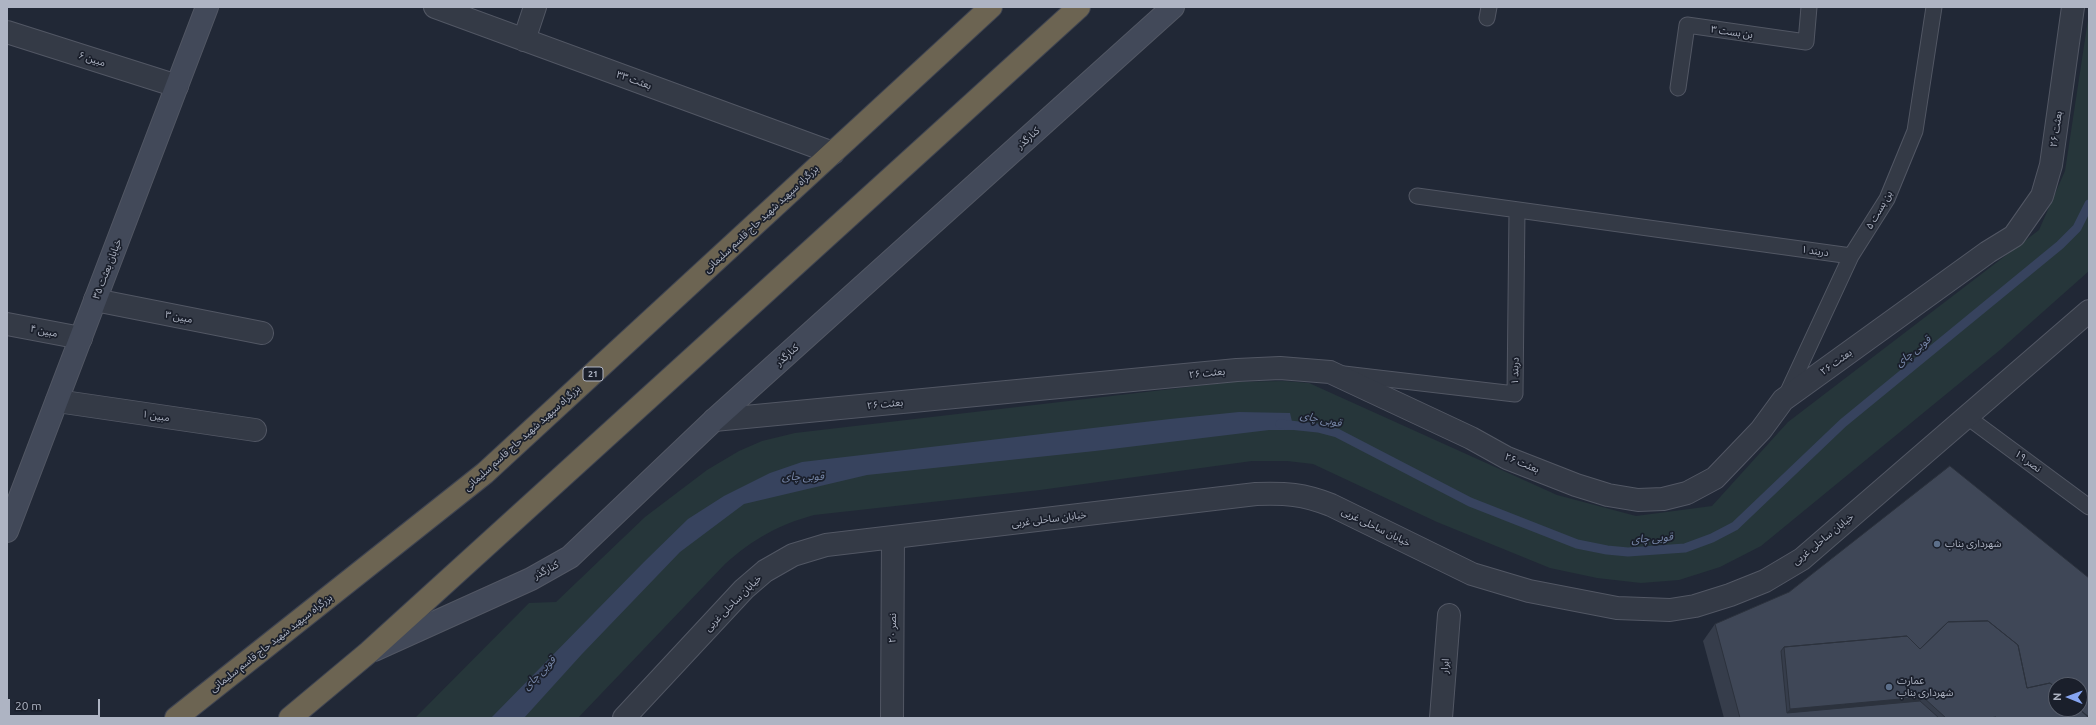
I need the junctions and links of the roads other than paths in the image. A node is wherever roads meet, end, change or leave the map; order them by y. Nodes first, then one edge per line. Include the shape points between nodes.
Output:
1 (207, 7) edge
2 (435, 7) edge
3 (535, 7) edge
4 (991, 7) edge
5 (1079, 7) edge
6 (1174, 7) edge
7 (1809, 7) edge
8 (1934, 7) edge
9 (2073, 7) edge
10 (7, 32) edge
11 (524, 40) junction
12 (177, 86) junction
13 (1678, 88) dead end
14 (834, 153) junction
15 (1417, 196) dead end
16 (1517, 210) junction
17 (1851, 256) junction
18 (95, 300) junction
19 (2089, 311) edge
20 (7, 324) edge
21 (262, 333) dead end
22 (81, 338) junction
23 (1330, 372) junction
24 (1783, 400) junction
25 (56, 401) junction
26 (1966, 416) junction
27 (714, 420) junction
28 (255, 430) dead end
29 (2089, 507) edge
30 (7, 531) edge
31 (893, 537) junction
32 (1449, 615) dead end
33 (369, 652) junction
34 (176, 718) edge
35 (290, 718) edge
36 (624, 718) edge
37 (892, 718) edge
38 (1441, 718) edge

1 - 12 street, خیابان بعثت ۳۵
2 - 11 street, بعثت ۳۳
3 - 11 street
4 - 14 highway, بزرگراه سپهبد شهید حاج قاسم سلیمانی / 21
5 - 33 highway
6 - 27 street, کنارگذر
7 - 13 lane, بن بست ۳ via 1806,42 1687,25
8 - 17 lane, بن بست ۵ via 1915,131 1887,200
9 - 24 street, بعثت ۲۶ via 2051,165 2042,196 2014,236 1988,252
10 - 12 street, مبین ۶
11 - 14 street, بعثت ۳۳
12 - 18 street, خیابان بعثت ۳۵
14 - 34 highway, بزرگراه سپهبد شهید حاج قاسم سلیمانی / 21 via 485,473
15 - 16 lane, دربند ۱
16 - 17 lane, دربند ۱
16 - 23 lane, دربند ۱ via 1515,394
17 - 24 lane, بن بست ۵
18 - 21 street, مبین ۳
18 - 22 street, خیابان بعثت ۳۵
19 - 26 street, خیابان ساحلی غربی
20 - 22 street, مبین ۴
22 - 25 street, خیابان بعثت ۳۵
23 - 24 street, بعثت ۲۶ via 1471,438 1507,458 1576,485 1608,495 1638,500 1663,499 1687,493 1715,478 1761,430
23 - 27 street, بعثت ۲۶ via 1280,368 1237,370
25 - 28 street, مبین ۱
25 - 30 street, خیابان بعثت ۳۵
26 - 29 lane, نصر ۱۹
26 - 31 street, خیابان ساحلی غربی via 1802,559 1765,581 1730,595 1695,606 1670,610 1617,608 1529,592 1472,574 1331,505 1288,493 1256,494
27 - 33 street, کنارگذر via 570,557 531,578
31 - 36 street, خیابان ساحلی غربی via 826,545 793,555 765,571 744,589
31 - 37 street, نصر ۲۰
32 - 38 street, ابرار
33 - 35 highway

